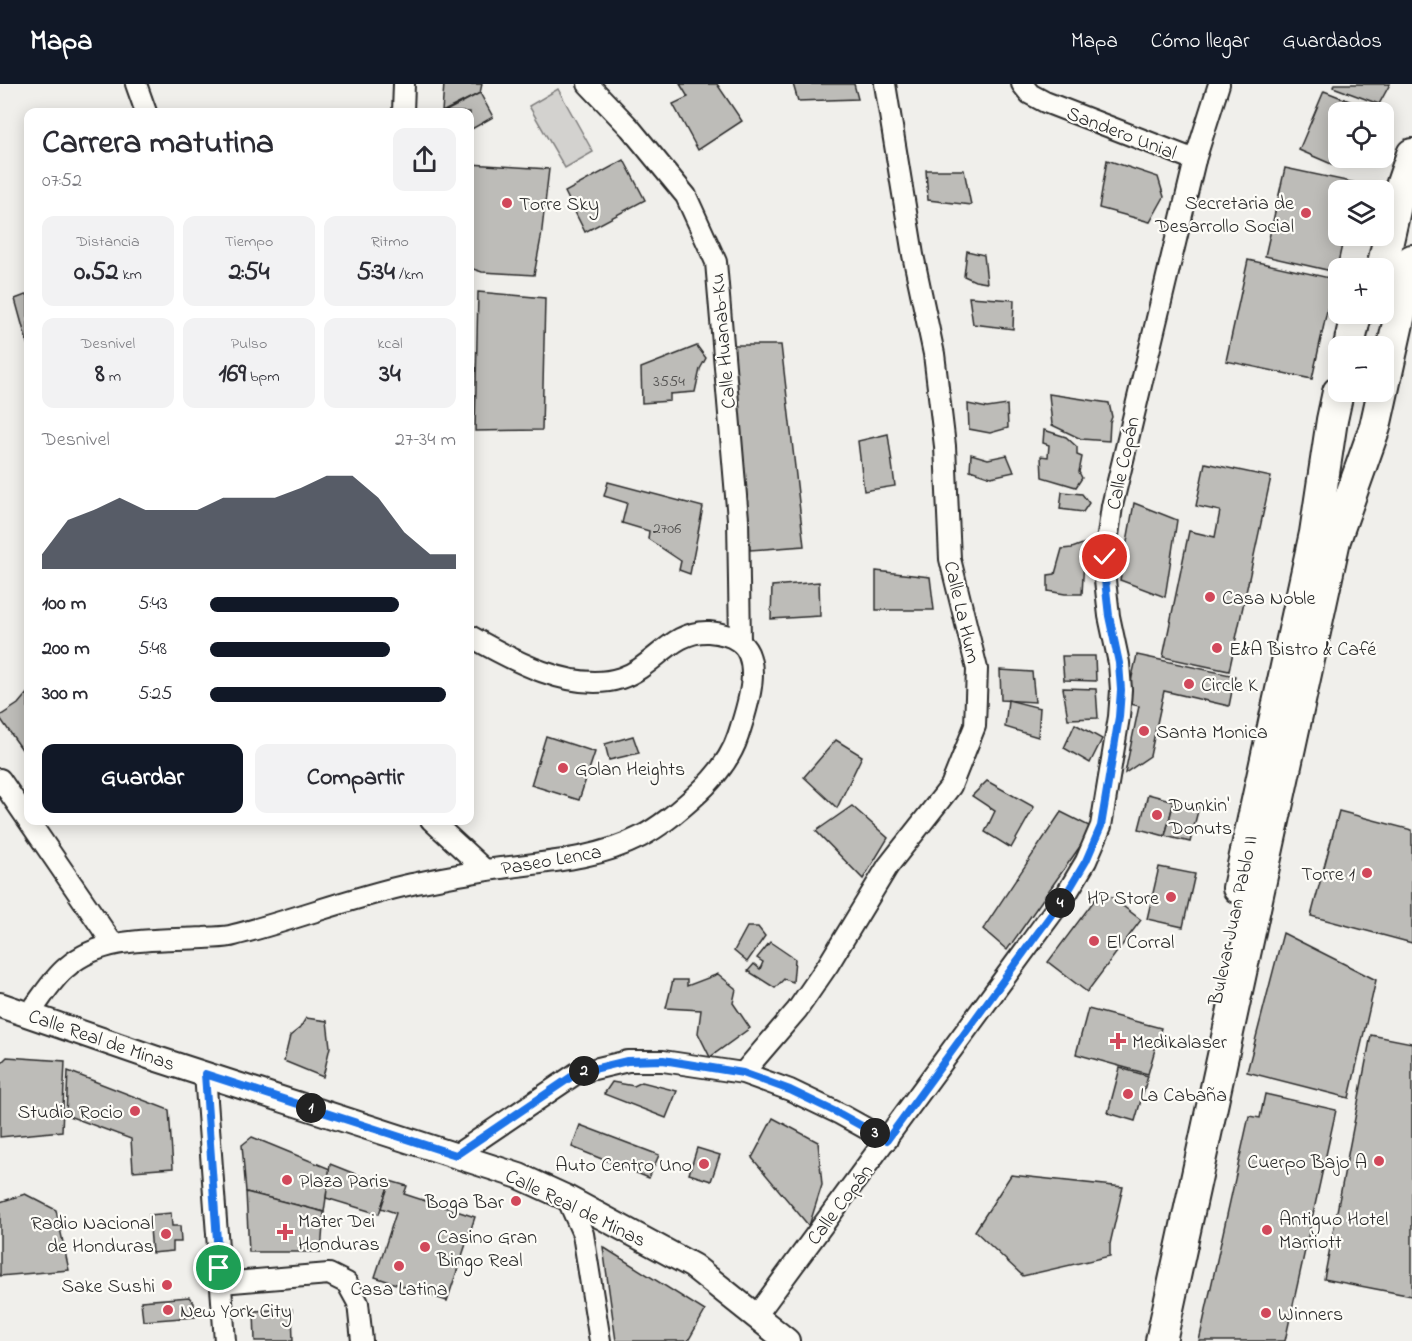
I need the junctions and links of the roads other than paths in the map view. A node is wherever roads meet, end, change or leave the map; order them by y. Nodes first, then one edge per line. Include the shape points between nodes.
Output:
1 (136, 84) edge
2 (404, 84) edge
3 (588, 84) edge
4 (885, 84) edge
5 (1022, 84) edge
6 (1219, 84) edge
7 (145, 108) edge
8 (404, 108) edge
9 (1412, 131) edge
10 (1412, 154) edge
11 (1194, 160) junction
12 (1392, 180) edge
13 (1384, 258) edge
14 (1412, 260) edge
15 (1336, 402) edge
16 (1356, 402) edge
17 (1325, 537) junction
18 (474, 638) edge
19 (740, 642) junction
20 (0, 779) edge
21 (24, 814) edge
22 (32, 825) edge
23 (436, 825) edge
24 (484, 870) junction
25 (113, 944) junction
26 (0, 1005) edge
27 (29, 1014) junction
28 (743, 1073) junction
29 (205, 1074) junction
30 (887, 1140) junction
31 (456, 1155) junction
32 (567, 1198) junction
33 (220, 1283) junction
34 (756, 1316) junction
35 (225, 1341) edge
36 (362, 1341) edge
37 (600, 1341) edge
38 (787, 1341) edge
39 (1141, 1341) edge
40 (1161, 1341) edge

1 - 7 street
2 - 8 street
3 - 19 street, Calle Huanab-Ku via 686,196 716,262 738,519
4 - 28 street, Calle La Hum via 934,354 945,446 950,559 977,669 975,726 951,786 888,866 797,1010
5 - 11 street, Sandero Unial via 1045,102
6 - 11 street, Calle Copán
9 - 12 main road
10 - 13 main road
11 - 30 street, Calle Copán via 1107,534 1105,580 1121,690 1101,826 1067,893
14 - 17 main road, Bulevar Juan Pablo II via 1375,427
15 - 17 main road, Bulevar Juan Pablo II
16 - 17 main road, Bulevar Juan Pablo II
17 - 39 main road, Bulevar Juan Pablo II
17 - 40 main road, Bulevar Juan Pablo II
18 - 19 street via 541,672 593,681 620,679 678,639 695,632 726,635
19 - 24 street, Paseo Lenca via 750,656 753,675 744,718 722,766 692,799 641,837 612,849 576,858
20 - 21 street
22 - 25 street
23 - 24 street
24 - 25 street, Paseo Lenca via 410,885 230,936
25 - 27 street, Paseo Lenca via 91,951 66,967
26 - 27 street, Calle Real de Minas
27 - 29 street, Calle Real de Minas
28 - 30 street via 790,1090
28 - 31 street via 663,1060 627,1061 577,1073
29 - 31 street, Calle Real de Minas
29 - 33 street
30 - 34 street, Calle Copán
31 - 32 street, Calle Real de Minas via 519,1176
32 - 34 street, Calle Real de Minas via 693,1266
32 - 37 street via 583,1234
33 - 35 street
33 - 36 street via 329,1274 347,1283 358,1303
34 - 38 street, Calle Real de Minas

